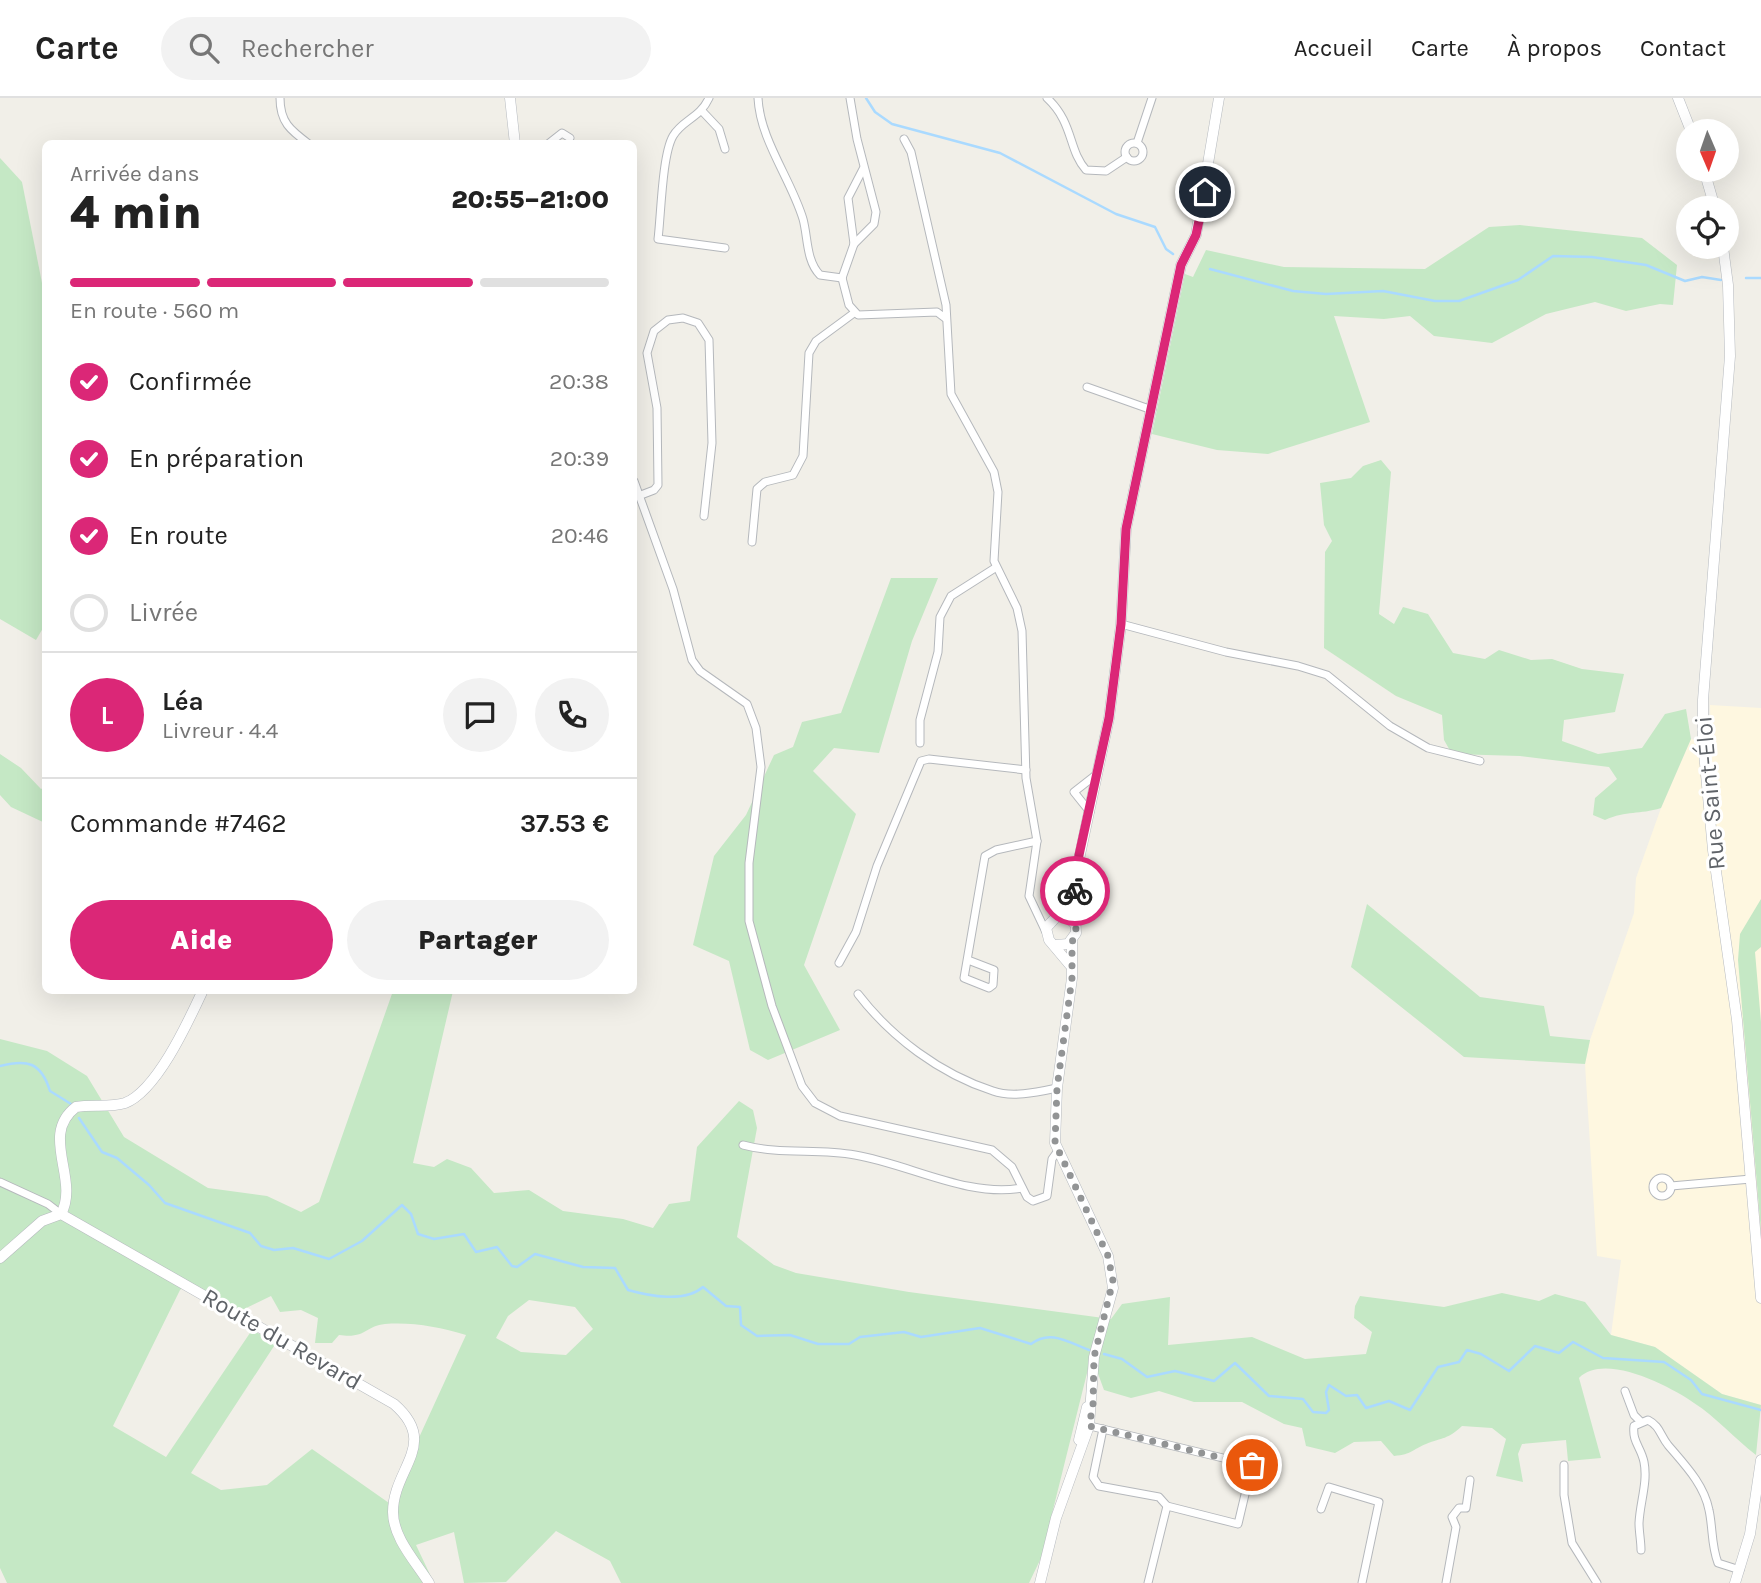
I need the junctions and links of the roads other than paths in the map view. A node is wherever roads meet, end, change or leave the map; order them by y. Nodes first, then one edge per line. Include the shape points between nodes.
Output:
1 (280, 98) edge
2 (510, 98) edge
3 (709, 98) edge
4 (758, 98) edge
5 (849, 98) edge
6 (1047, 98) edge
7 (1152, 98) edge
8 (1219, 98) edge
9 (1678, 98) edge
10 (702, 112) junction
11 (1686, 119) edge
12 (570, 138) dead end
13 (904, 139) dead end
14 (304, 140) edge
15 (515, 140) edge
16 (553, 140) edge
17 (1137, 142) junction
18 (725, 149) dead end
19 (1127, 157) junction
20 (863, 164) junction
21 (854, 244) junction
22 (725, 248) dead end
23 (1725, 259) edge
24 (842, 278) junction
25 (854, 313) junction
26 (945, 318) junction
27 (1087, 387) dead end
28 (1152, 410) junction
29 (637, 487) edge
30 (641, 495) junction
31 (704, 516) dead end
32 (752, 542) dead end
33 (995, 568) junction
34 (1121, 624) junction
35 (920, 743) dead end
36 (1480, 761) dead end
37 (1026, 770) junction
38 (1098, 774) junction
39 (1091, 813) junction
40 (1037, 841) junction
41 (1074, 895) junction
42 (1038, 914) junction
43 (1062, 916) junction
44 (1050, 920) junction
45 (1074, 923) junction
46 (1046, 932) junction
47 (1072, 942) junction
48 (1056, 945) junction
49 (968, 960) junction
50 (839, 963) dead end
51 (1071, 965) junction
52 (201, 994) edge
53 (858, 994) dead end
54 (1057, 1088) junction
55 (743, 1145) dead end
56 (1056, 1152) junction
57 (1751, 1179) junction
58 (0, 1182) edge
59 (1671, 1186) dead end
60 (1022, 1188) junction
61 (61, 1214) junction
62 (0, 1258) edge
63 (1761, 1298) edge
64 (1625, 1391) dead end
65 (1640, 1421) junction
66 (1086, 1425) junction
67 (1103, 1429) junction
68 (1761, 1460) edge
69 (1564, 1465) dead end
70 (1470, 1480) dead end
71 (1167, 1506) junction
72 (1321, 1509) dead end
73 (1642, 1550) dead end
74 (1740, 1570) junction
75 (1041, 1582) edge
76 (429, 1583) edge
77 (1148, 1583) edge
78 (1362, 1583) edge
79 (1447, 1583) edge
80 (1597, 1583) edge
81 (1735, 1583) edge

1 - 14 street via 280,115
2 - 15 street
3 - 10 street
4 - 24 street via 765,130 803,218 812,263 820,275
5 - 20 street
6 - 19 street via 1067,121 1086,170 1107,172
7 - 17 street
8 - 28 street via 1196,235 1181,265
9 - 11 street
10 - 18 street via 719,129
10 - 22 street via 679,128 670,142 659,239
12 - 16 street via 562,133
13 - 26 street via 911,152 946,305
17 - 19 street via 1126,146
17 - 19 street via 1143,149 1141,158 1132,161
20 - 21 street via 848,198
20 - 21 street via 876,212 874,224
21 - 24 street
23 - 57 street, Rue Saint-Éloi via 1730,356 1703,742
24 - 25 street
25 - 26 street via 937,312
25 - 32 street via 816,341 808,353 803,456 793,475 765,482 757,489
26 - 33 street via 951,394 997,482
27 - 28 street
28 - 34 street via 1126,529
29 - 30 street
30 - 31 street via 658,485 657,408 647,353 650,338 667,320 692,320 707,334 710,359 712,443
30 - 60 street via 692,660 700,671 747,704 756,728 761,767 750,863 749,921 772,1006 802,1086 815,1103 840,1116 992,1150 1012,1167
33 - 35 street via 951,596 940,617 938,652 920,720
33 - 37 street via 1022,624
34 - 36 street via 1327,676 1390,726 1428,748
34 - 38 street
37 - 40 street
37 - 50 street via 921,761 877,866 856,933
38 - 39 street
38 - 39 street via 1074,792
39 - 41 street
40 - 42 street via 1029,903
40 - 49 street via 985,856
41 - 43 street
41 - 45 street
42 - 44 street
42 - 46 street
43 - 44 street
43 - 45 street
44 - 46 street
45 - 47 street
46 - 48 street
47 - 48 street
47 - 51 street
48 - 51 street
49 - 49 street via 964,978 989,988 993,985 994,970
51 - 54 street
52 - 61 street via 172,1049 135,1097 118,1105 76,1107 63,1120 60,1140 66,1197
53 - 54 street via 888,1030 926,1058 994,1092
54 - 56 street
55 - 60 street via 765,1151 857,1155 978,1190
56 - 60 street via 1047,1196 1033,1201
56 - 66 street via 1112,1267 1113,1288 1094,1357
57 - 59 street
57 - 63 street, Rue Saint-Éloi
58 - 61 street
61 - 62 street via 42,1221
61 - 76 street, Route du Revard via 404,1412 413,1426 414,1446 393,1513 397,1531
64 - 65 street
65 - 73 street via 1633,1434 1644,1462 1639,1522
65 - 74 street via 1657,1425 1702,1492 1718,1563
66 - 67 street
66 - 75 street
67 - 71 street via 1093,1477 1099,1486 1159,1497
67 - 71 street via 1252,1465 1238,1524
68 - 74 street
69 - 80 street via 1572,1543
70 - 79 street via 1466,1508 1459,1508 1452,1517 1457,1527
71 - 77 street
72 - 78 street via 1329,1487 1379,1502
74 - 81 street

